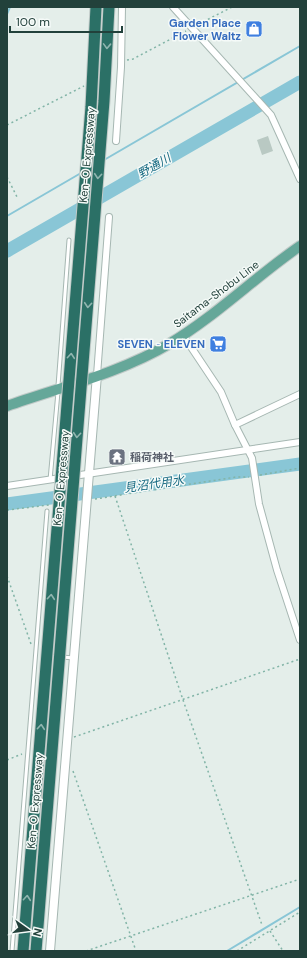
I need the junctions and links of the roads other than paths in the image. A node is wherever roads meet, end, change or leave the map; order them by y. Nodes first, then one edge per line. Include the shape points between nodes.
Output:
1 (96, 7) edge
2 (109, 7) edge
3 (122, 7) edge
4 (173, 7) edge
5 (116, 141) dead end
6 (300, 179) edge
7 (109, 217) dead end
8 (69, 240) dead end
9 (300, 246) edge
10 (183, 335) junction
11 (97, 375) junction
12 (58, 388) junction
13 (300, 394) edge
14 (7, 406) edge
15 (235, 424) junction
16 (300, 442) edge
17 (248, 450) junction
18 (90, 474) junction
19 (50, 480) junction
20 (7, 486) edge
21 (47, 511) dead end
22 (300, 640) edge
23 (36, 655) junction
24 (74, 658) junction
25 (67, 739) junction
26 (28, 752) junction
27 (57, 859) junction
28 (18, 870) junction
29 (12, 951) edge
30 (23, 951) edge
31 (36, 951) edge
32 (50, 951) edge

30 -> 1 highway, Ken-O Expressway, bridge via 91,107
2 -> 31 highway, Ken-O Expressway, bridge via 104,100
3 - 5 street via 122,61
4 - 6 street via 270,115
7 - 11 street
8 - 12 lane
9 - 10 main road, Saitama-Shobu Line
10 - 11 main road, Saitama-Shobu Line via 151,354
10 - 15 street via 221,392
11 - 12 main road, Saitama-Shobu Line
11 - 18 street
12 - 14 main road, Saitama-Shobu Line
12 - 19 lane
13 - 15 street
15 - 17 street
16 - 17 street
17 - 18 street
17 - 22 street via 252,458 259,504 277,570
18 - 19 street
18 - 24 street
19 - 20 street
21 - 23 lane
23 - 24 lane
23 - 26 lane
24 - 25 street
25 - 26 lane
25 - 27 street
26 - 28 lane
27 - 28 lane
27 - 32 street
28 - 29 lane

